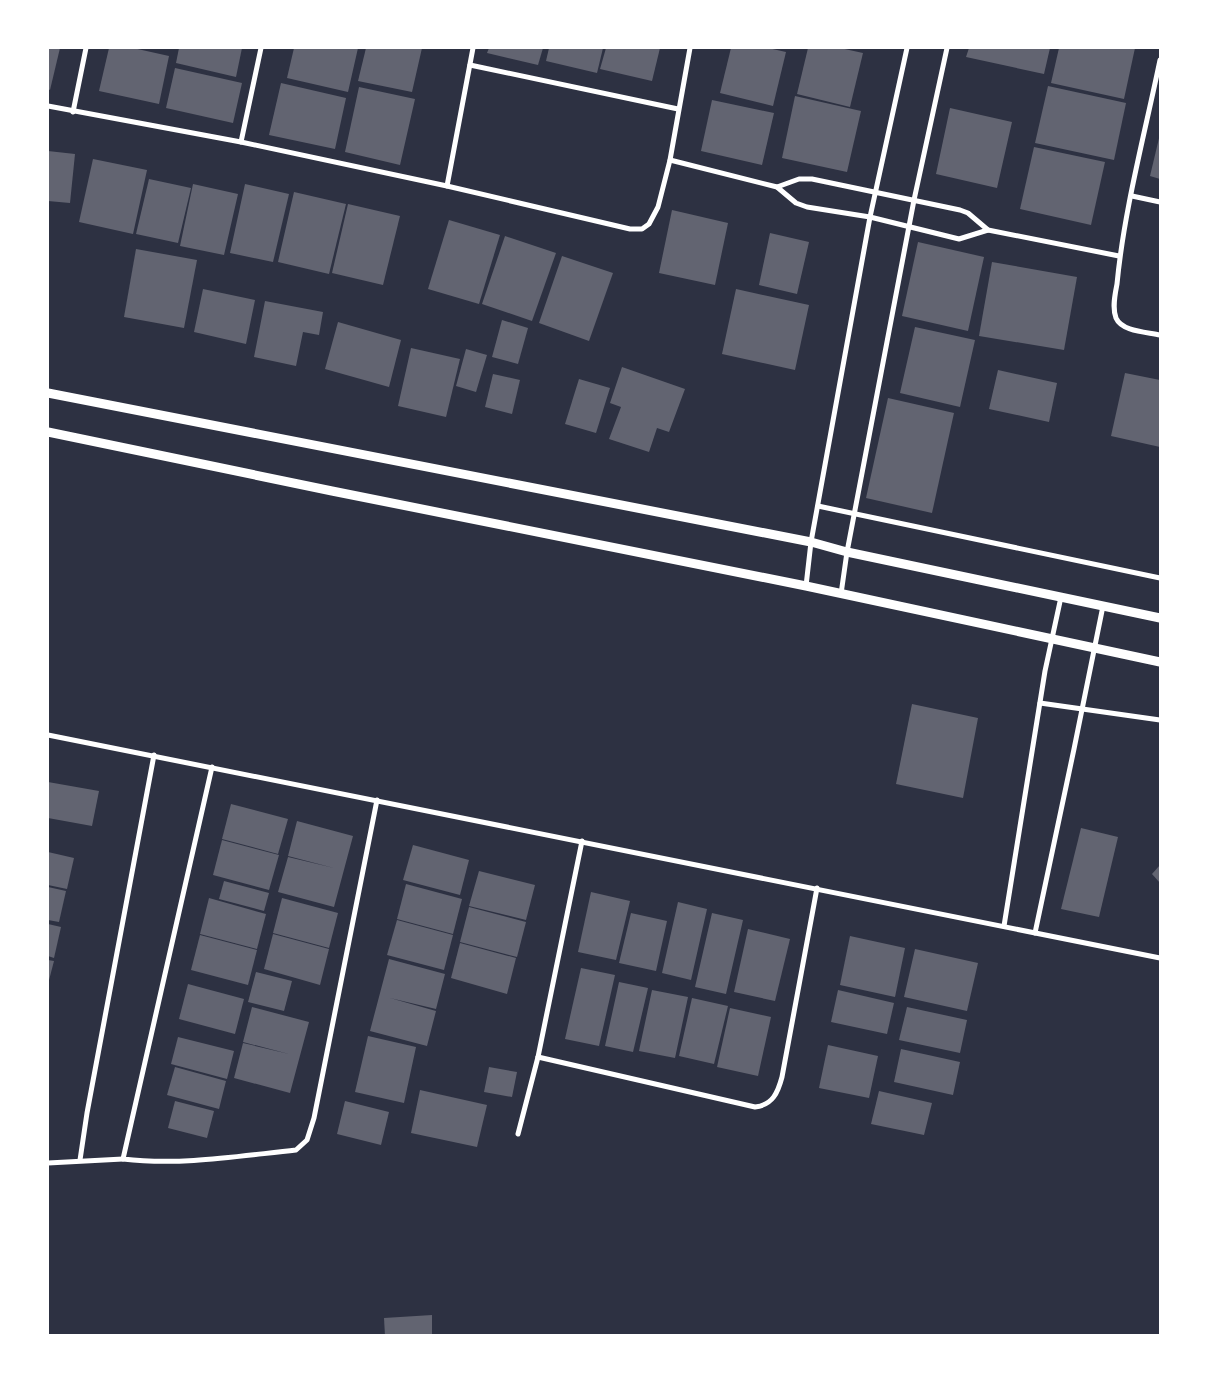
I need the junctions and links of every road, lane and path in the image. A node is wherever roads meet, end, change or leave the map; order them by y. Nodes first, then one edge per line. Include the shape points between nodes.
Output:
1 (86, 48) edge
2 (261, 48) edge
3 (473, 48) edge
4 (690, 48) edge
5 (907, 48) edge
6 (947, 48) edge
7 (1160, 60) edge
8 (470, 65) junction
9 (48, 106) edge
10 (678, 109) junction
11 (73, 112) junction
12 (241, 142) junction
13 (670, 160) junction
14 (447, 186) junction
15 (777, 187) junction
16 (877, 192) junction
17 (1132, 196) junction
18 (914, 200) junction
19 (1160, 202) edge
20 (870, 217) junction
21 (910, 227) junction
22 (988, 230) junction
23 (1119, 256) junction
24 (1160, 335) edge
25 (48, 393) edge
26 (48, 432) edge
27 (818, 506) junction
28 (855, 514) junction
29 (811, 542) junction
30 (847, 552) junction
31 (1160, 578) edge
32 (806, 586) junction
33 (841, 595) junction
34 (1061, 597) junction
35 (1103, 606) junction
36 (1160, 618) edge
37 (1053, 639) junction
38 (1093, 649) junction
39 (1160, 662) edge
40 (1040, 703) junction
41 (1082, 710) junction
42 (1160, 720) edge
43 (48, 735) edge
44 (154, 755) junction
45 (212, 767) junction
46 (377, 800) junction
47 (582, 842) junction
48 (817, 888) junction
49 (1004, 926) junction
50 (1034, 933) junction
51 (1160, 958) edge
52 (538, 1057) junction
53 (518, 1134) dead end
54 (123, 1159) junction
55 (80, 1160) junction
56 (48, 1163) edge

1 - 11 street
2 - 12 street
3 - 8 street
4 - 10 street
5 - 16 street
6 - 18 street
7 - 17 street
8 - 10 street
8 - 14 street
9 - 11 street
10 - 13 street
11 - 12 street
12 - 14 street
13 - 14 street via 654,216 642,229 630,230
13 - 15 street
15 - 16 street via 806,178
15 - 20 street via 801,205
16 - 18 street
16 - 20 street
17 - 19 street
17 - 23 street
18 - 21 street
18 - 22 street via 964,211
20 - 21 street
20 - 27 street
21 - 22 street via 959,239
21 - 28 street
22 - 23 street
23 - 24 street via 1116,318 1131,329
25 - 29 street
26 - 32 street
27 - 28 street
27 - 29 street
28 - 30 street
28 - 31 street
29 - 30 street
29 - 32 street
30 - 33 street
30 - 34 street
32 - 33 street
33 - 37 street
34 - 35 street
34 - 37 street
35 - 36 street
35 - 38 street
37 - 38 street
37 - 40 street
38 - 39 street
38 - 41 street
40 - 41 street
40 - 49 street
41 - 42 street
41 - 50 street
43 - 44 street
44 - 45 street
44 - 55 street
45 - 46 street
45 - 54 street
46 - 47 street
46 - 54 street via 307,1140 296,1150 177,1162
47 - 48 street
47 - 52 street
48 - 49 street
48 - 52 street via 782,1077 778,1089 764,1106 755,1107
49 - 50 street
50 - 51 street
52 - 53 street
54 - 55 street
55 - 56 street

